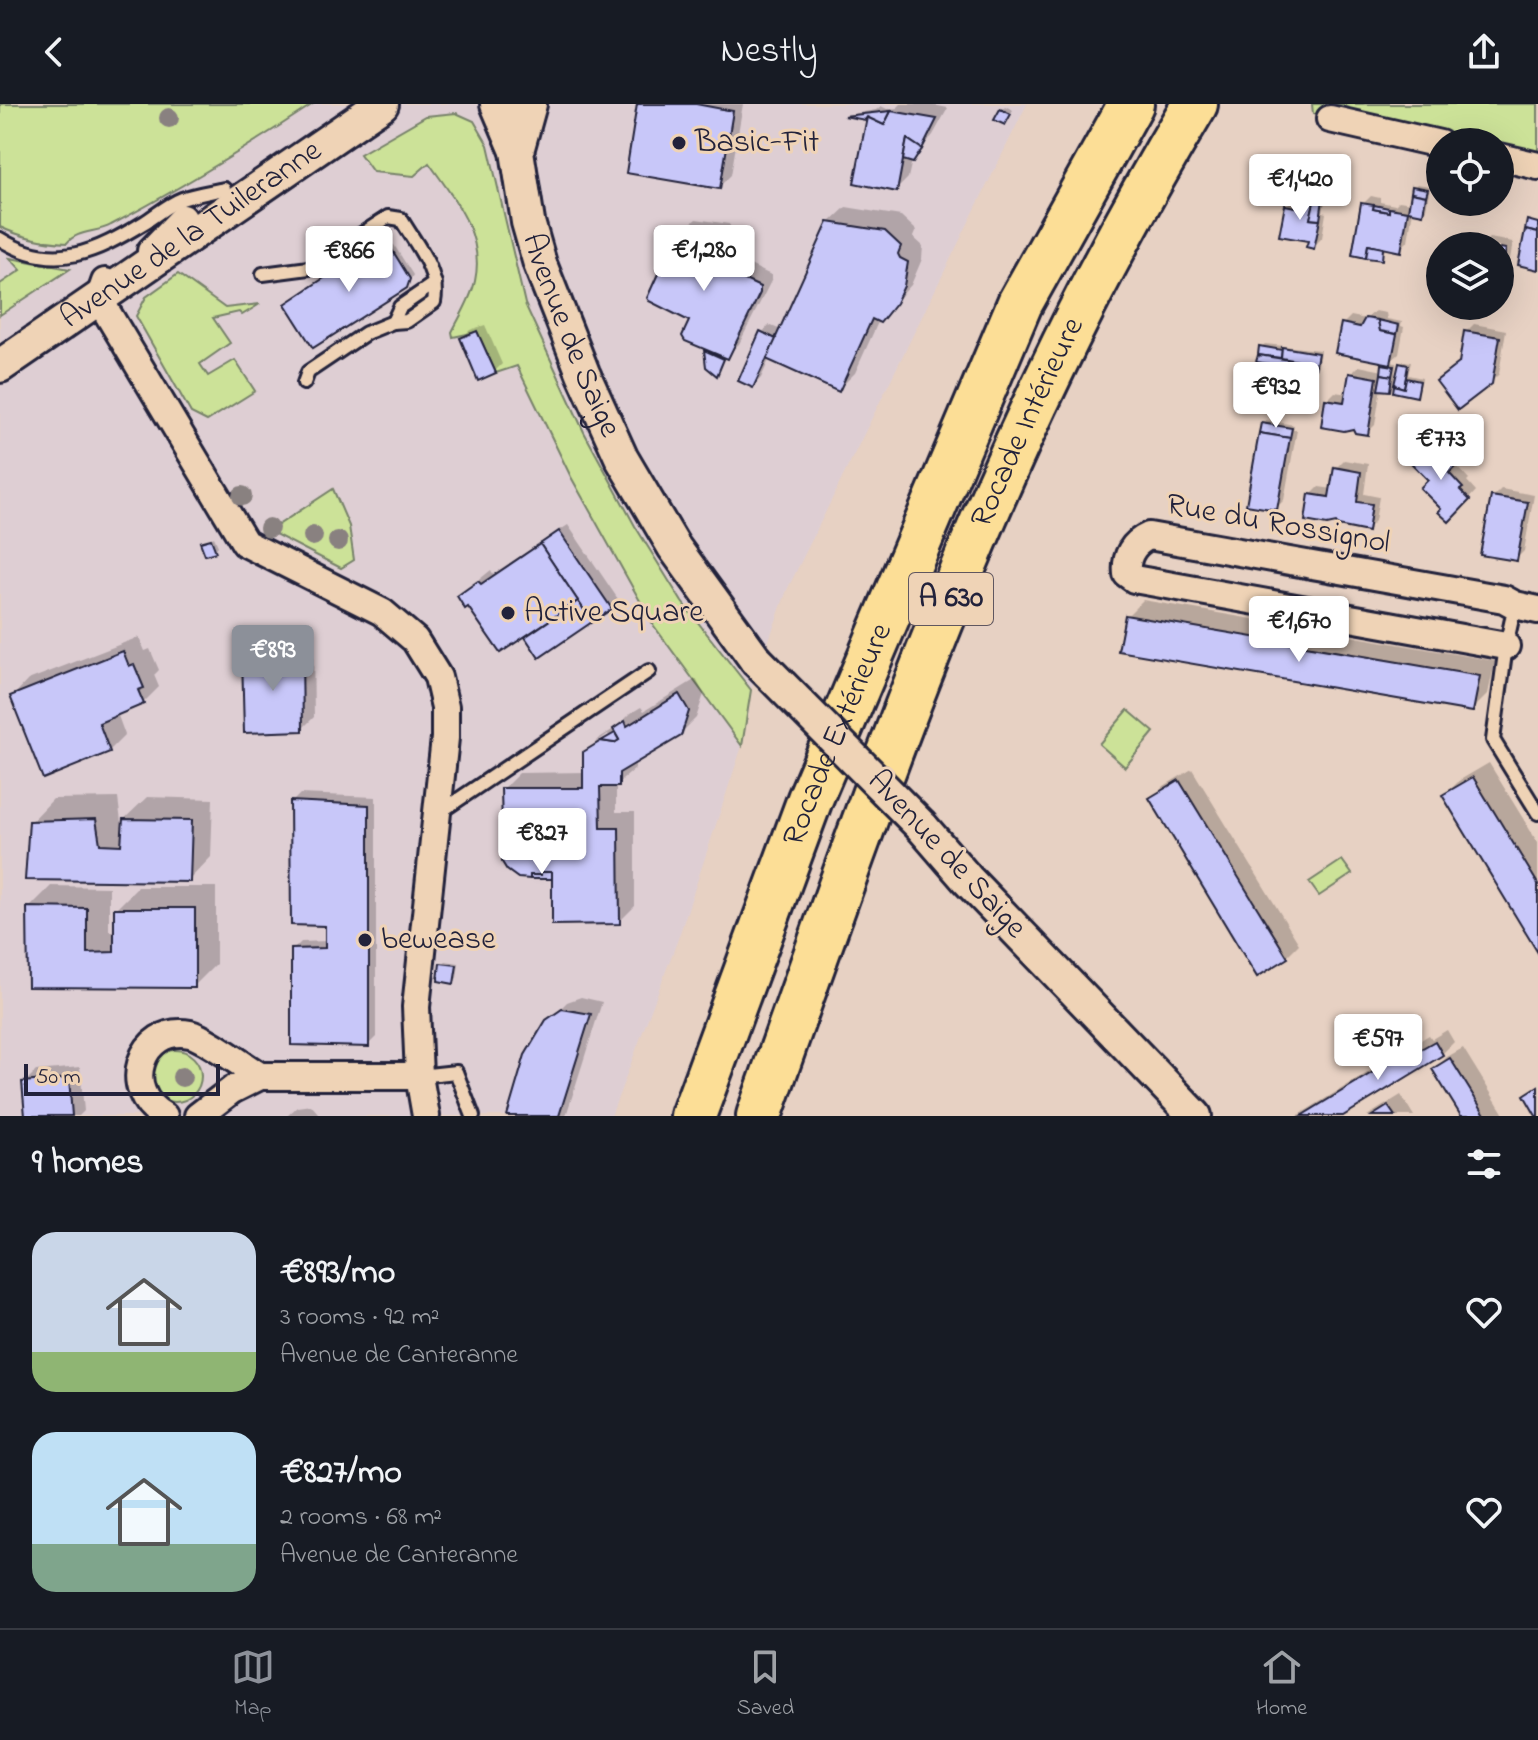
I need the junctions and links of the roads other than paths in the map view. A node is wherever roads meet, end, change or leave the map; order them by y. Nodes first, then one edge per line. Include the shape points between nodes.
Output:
1 (344, 104) edge
2 (382, 104) edge
3 (497, 104) edge
4 (530, 104) edge
5 (1131, 104) edge
6 (1195, 104) edge
7 (1330, 119) dead end
8 (1426, 141) edge
9 (517, 151) junction
10 (1514, 160) edge
11 (1538, 166) edge
12 (224, 189) junction
13 (183, 218) junction
14 (0, 239) edge
15 (263, 274) dead end
16 (99, 299) junction
17 (0, 342) edge
18 (0, 366) edge
19 (304, 383) dead end
20 (1526, 608) edge
21 (1506, 646) junction
22 (649, 671) dead end
23 (1538, 813) edge
24 (437, 814) junction
25 (260, 1076) junction
26 (419, 1076) junction
27 (164, 1116) edge
28 (198, 1116) edge
29 (426, 1116) edge
30 (473, 1116) edge
31 (693, 1116) edge
32 (759, 1116) edge
33 (1195, 1116) edge

1 - 12 street, Avenue de la Tuileranne
2 - 16 street, Avenue de la Tuileranne
3 - 9 street, Avenue de Saige
4 - 9 street, Avenue de Saige
5 - 31 highway, Rocade Extérieure / A 630 via 1020,303 810,799
6 - 32 highway, Rocade Intérieure / A 630 via 1130,215 1050,372 976,537 849,861
7 - 8 street
9 - 33 street, Avenue de Saige, bridge via 540,264 583,373 622,459 674,547 756,660
10 - 11 street
12 - 13 street, Avenue de la Tuileranne
12 - 14 lane via 180,199 95,251 41,255
13 - 16 street via 156,248 103,283
13 - 17 street, Avenue de la Tuileranne
15 - 19 lane via 309,268 388,217 401,219 433,273 434,302 407,321 366,333 308,372
16 - 18 street, Avenue de la Tuileranne
16 - 24 street via 245,543 382,612 415,640 438,677 445,707
20 - 21 lane
20 - 21 street, Rue du Rossignol via 1504,599 1149,536 1139,540 1127,558 1127,574 1134,579
21 - 23 lane via 1493,740
22 - 24 lane
24 - 26 street via 416,1007
25 - 26 street
25 - 27 street via 200,1038 174,1034 159,1039 140,1062 138,1075 145,1101
25 - 28 street
26 - 29 street
26 - 30 lane via 456,1072

